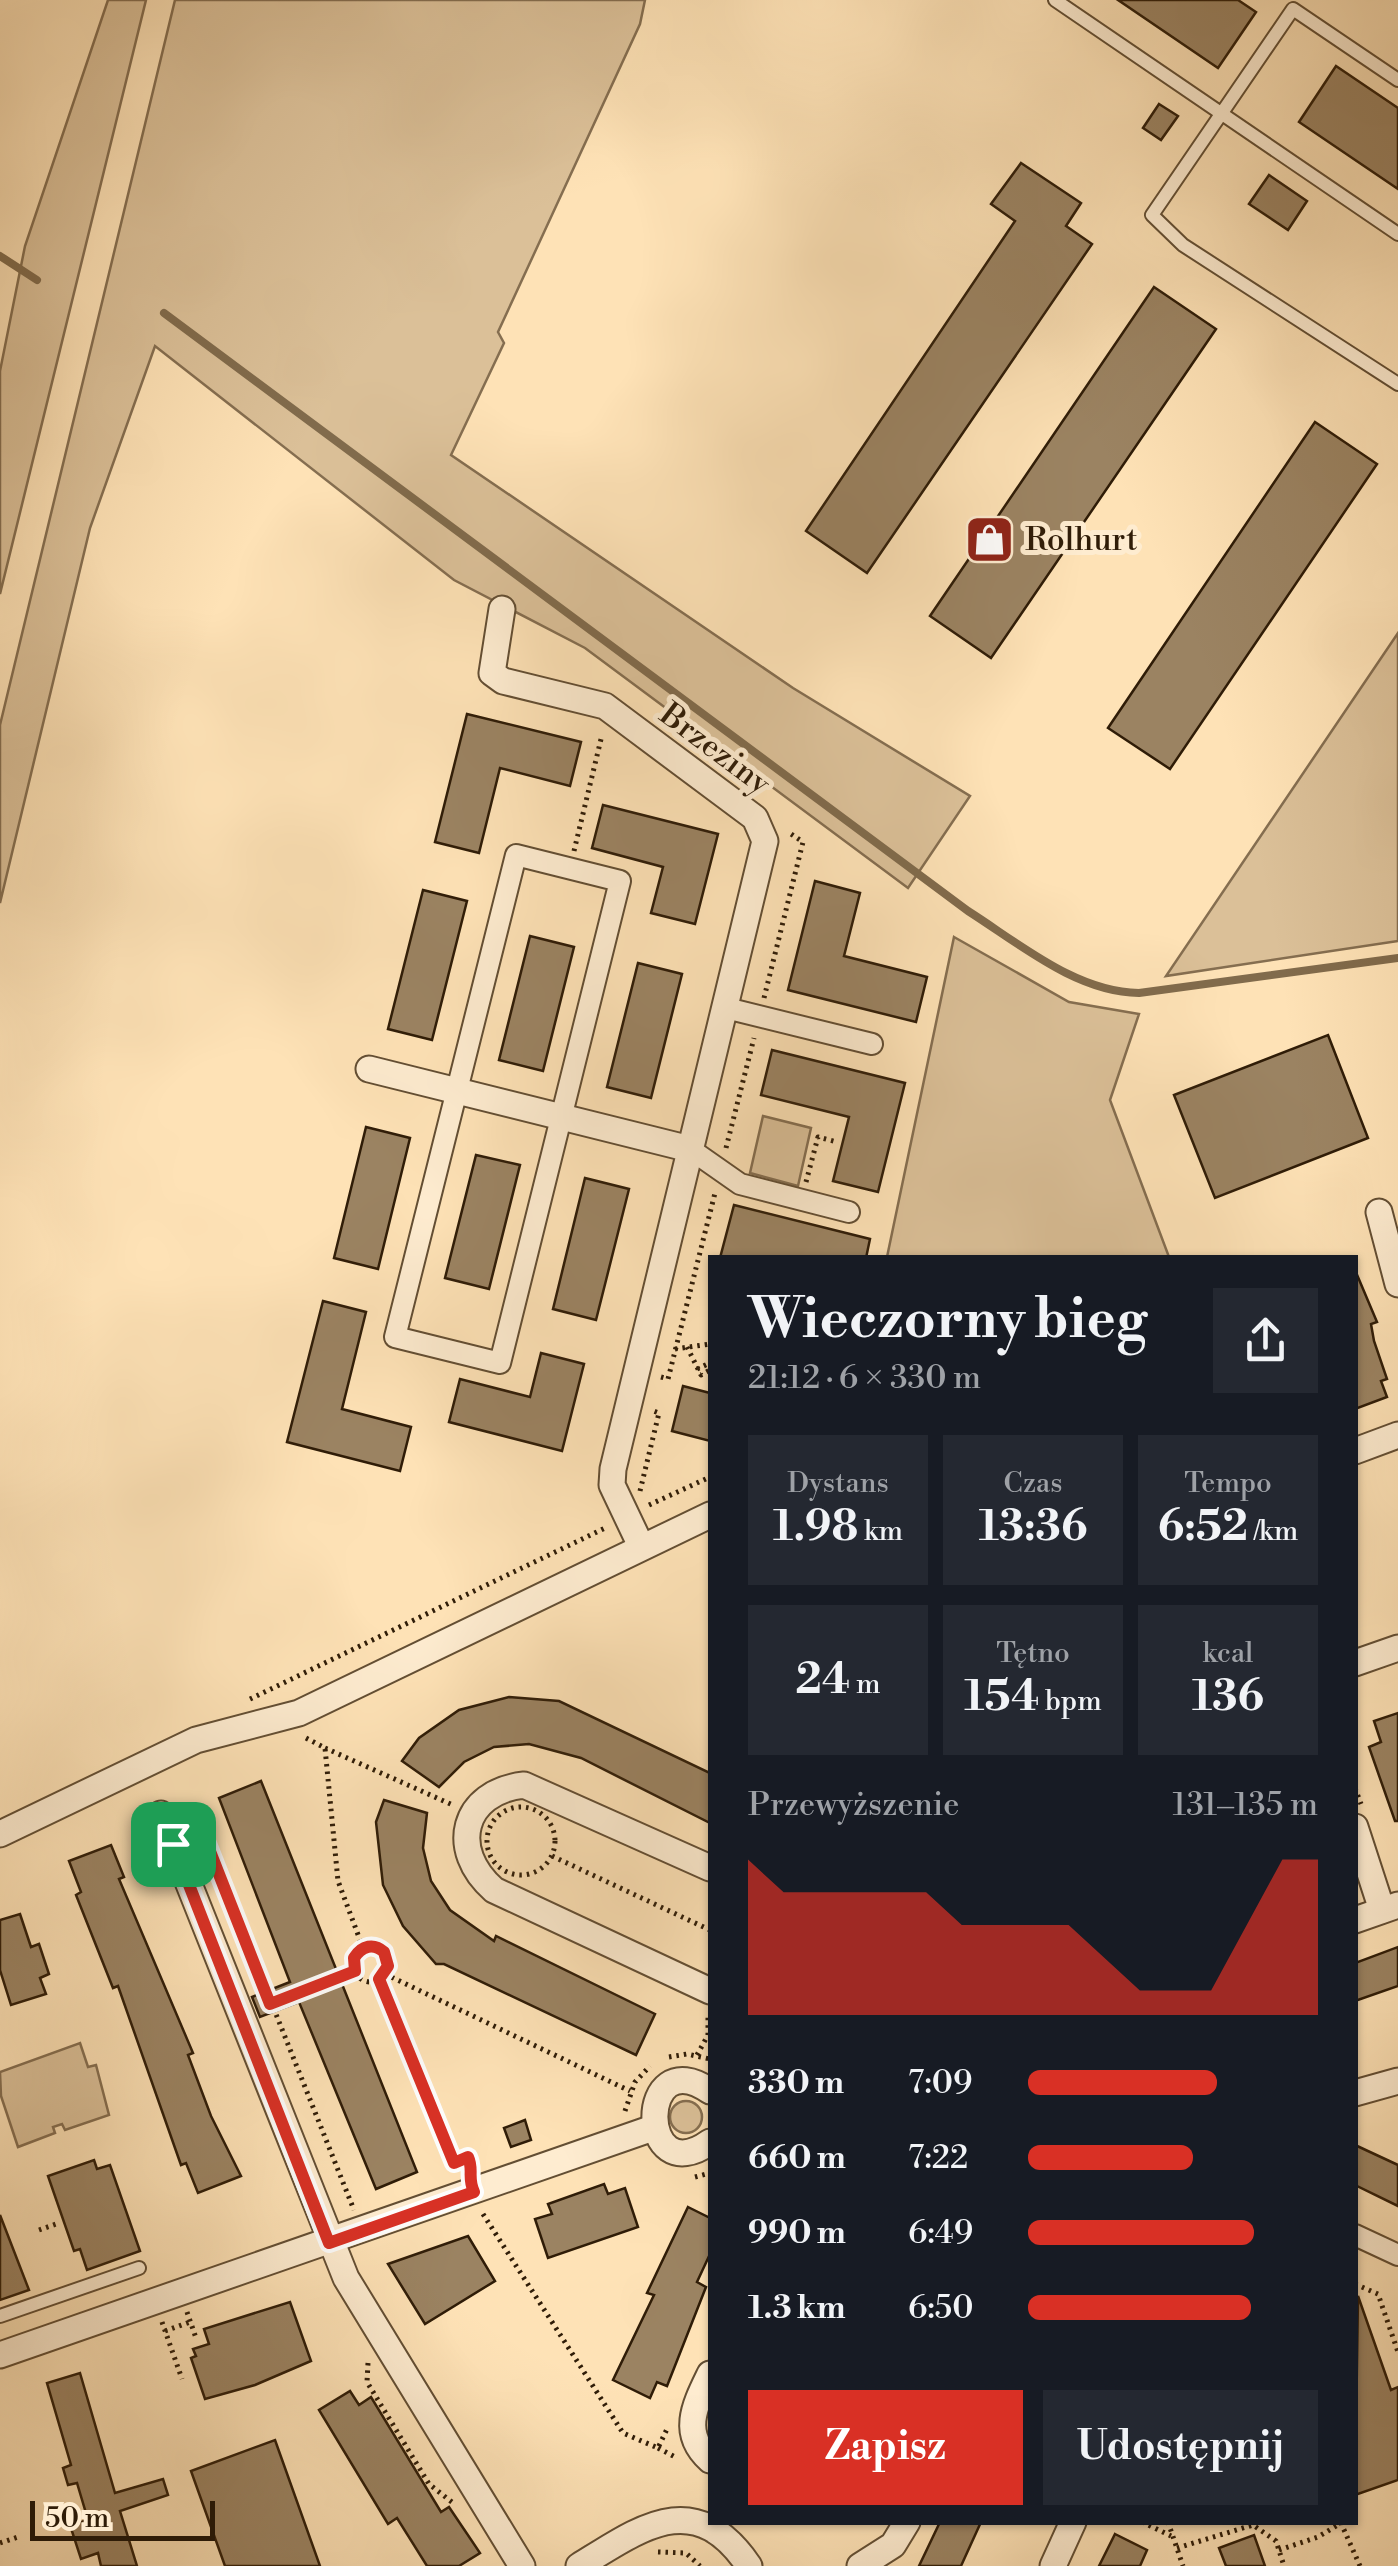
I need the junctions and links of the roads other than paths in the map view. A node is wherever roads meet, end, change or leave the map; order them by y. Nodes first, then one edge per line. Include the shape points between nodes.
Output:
1 (1054, 0) edge
2 (1398, 80) edge
3 (1221, 113) junction
4 (1398, 234) edge
5 (1398, 384) edge
6 (502, 609) dead end
7 (726, 1008) junction
8 (872, 1044) dead end
9 (370, 1069) dead end
10 (457, 1090) junction
11 (562, 1116) junction
12 (690, 1149) junction
13 (850, 1212) dead end
14 (1379, 1212) dead end
15 (1398, 1284) edge
16 (1398, 1435) edge
17 (1358, 1450) edge
18 (708, 1516) edge
19 (642, 1546) junction
20 (1398, 1648) edge
21 (1358, 1662) edge
22 (162, 1814) dead end
23 (0, 1834) edge
24 (1358, 1834) edge
25 (708, 1867) edge
26 (1390, 1907) edge
27 (1358, 1919) edge
28 (708, 1989) edge
29 (707, 2080) edge
30 (1398, 2082) edge
31 (1358, 2092) edge
32 (654, 2128) junction
33 (708, 2143) edge
34 (327, 2236) junction
35 (1358, 2236) edge
36 (1398, 2255) edge
37 (139, 2268) dead end
38 (0, 2316) edge
39 (0, 2354) edge
40 (708, 2378) edge
41 (708, 2457) edge
42 (905, 2525) edge
43 (1072, 2525) edge
44 (716, 2527) edge
45 (522, 2566) edge
46 (579, 2566) edge
47 (749, 2566) edge
48 (860, 2566) edge
49 (1052, 2566) edge

1 - 3 lane
2 - 3 lane via 1293,9
3 - 4 lane
3 - 5 lane via 1152,214 1182,245
6 - 7 street, Brzeziny via 492,673 604,706 762,828 764,854
7 - 8 street
7 - 12 street, Brzeziny
9 - 10 street
10 - 11 street
10 - 11 street via 516,855 569,868 620,881
10 - 11 street via 395,1337 500,1363
11 - 12 street
12 - 13 street via 740,1184
12 - 19 street, Brzeziny via 612,1468 612,1485
14 - 15 street
16 - 17 street
18 - 19 street
19 - 23 street via 299,1713 196,1740
20 - 21 street
22 - 34 street
24 - 26 street
25 - 28 street via 524,1785 489,1796 469,1822 466,1838 470,1863 494,1890
26 - 27 street
29 - 32 street via 678,2083 659,2095
30 - 31 street
32 - 33 street via 674,2149 693,2151
32 - 34 street via 470,2180
34 - 39 street
34 - 45 street via 346,2278
35 - 36 street
37 - 38 lane
40 - 41 street via 690,2419
42 - 48 street via 893,2545
43 - 49 street
44 - 46 street via 675,2518 654,2522
44 - 47 street

